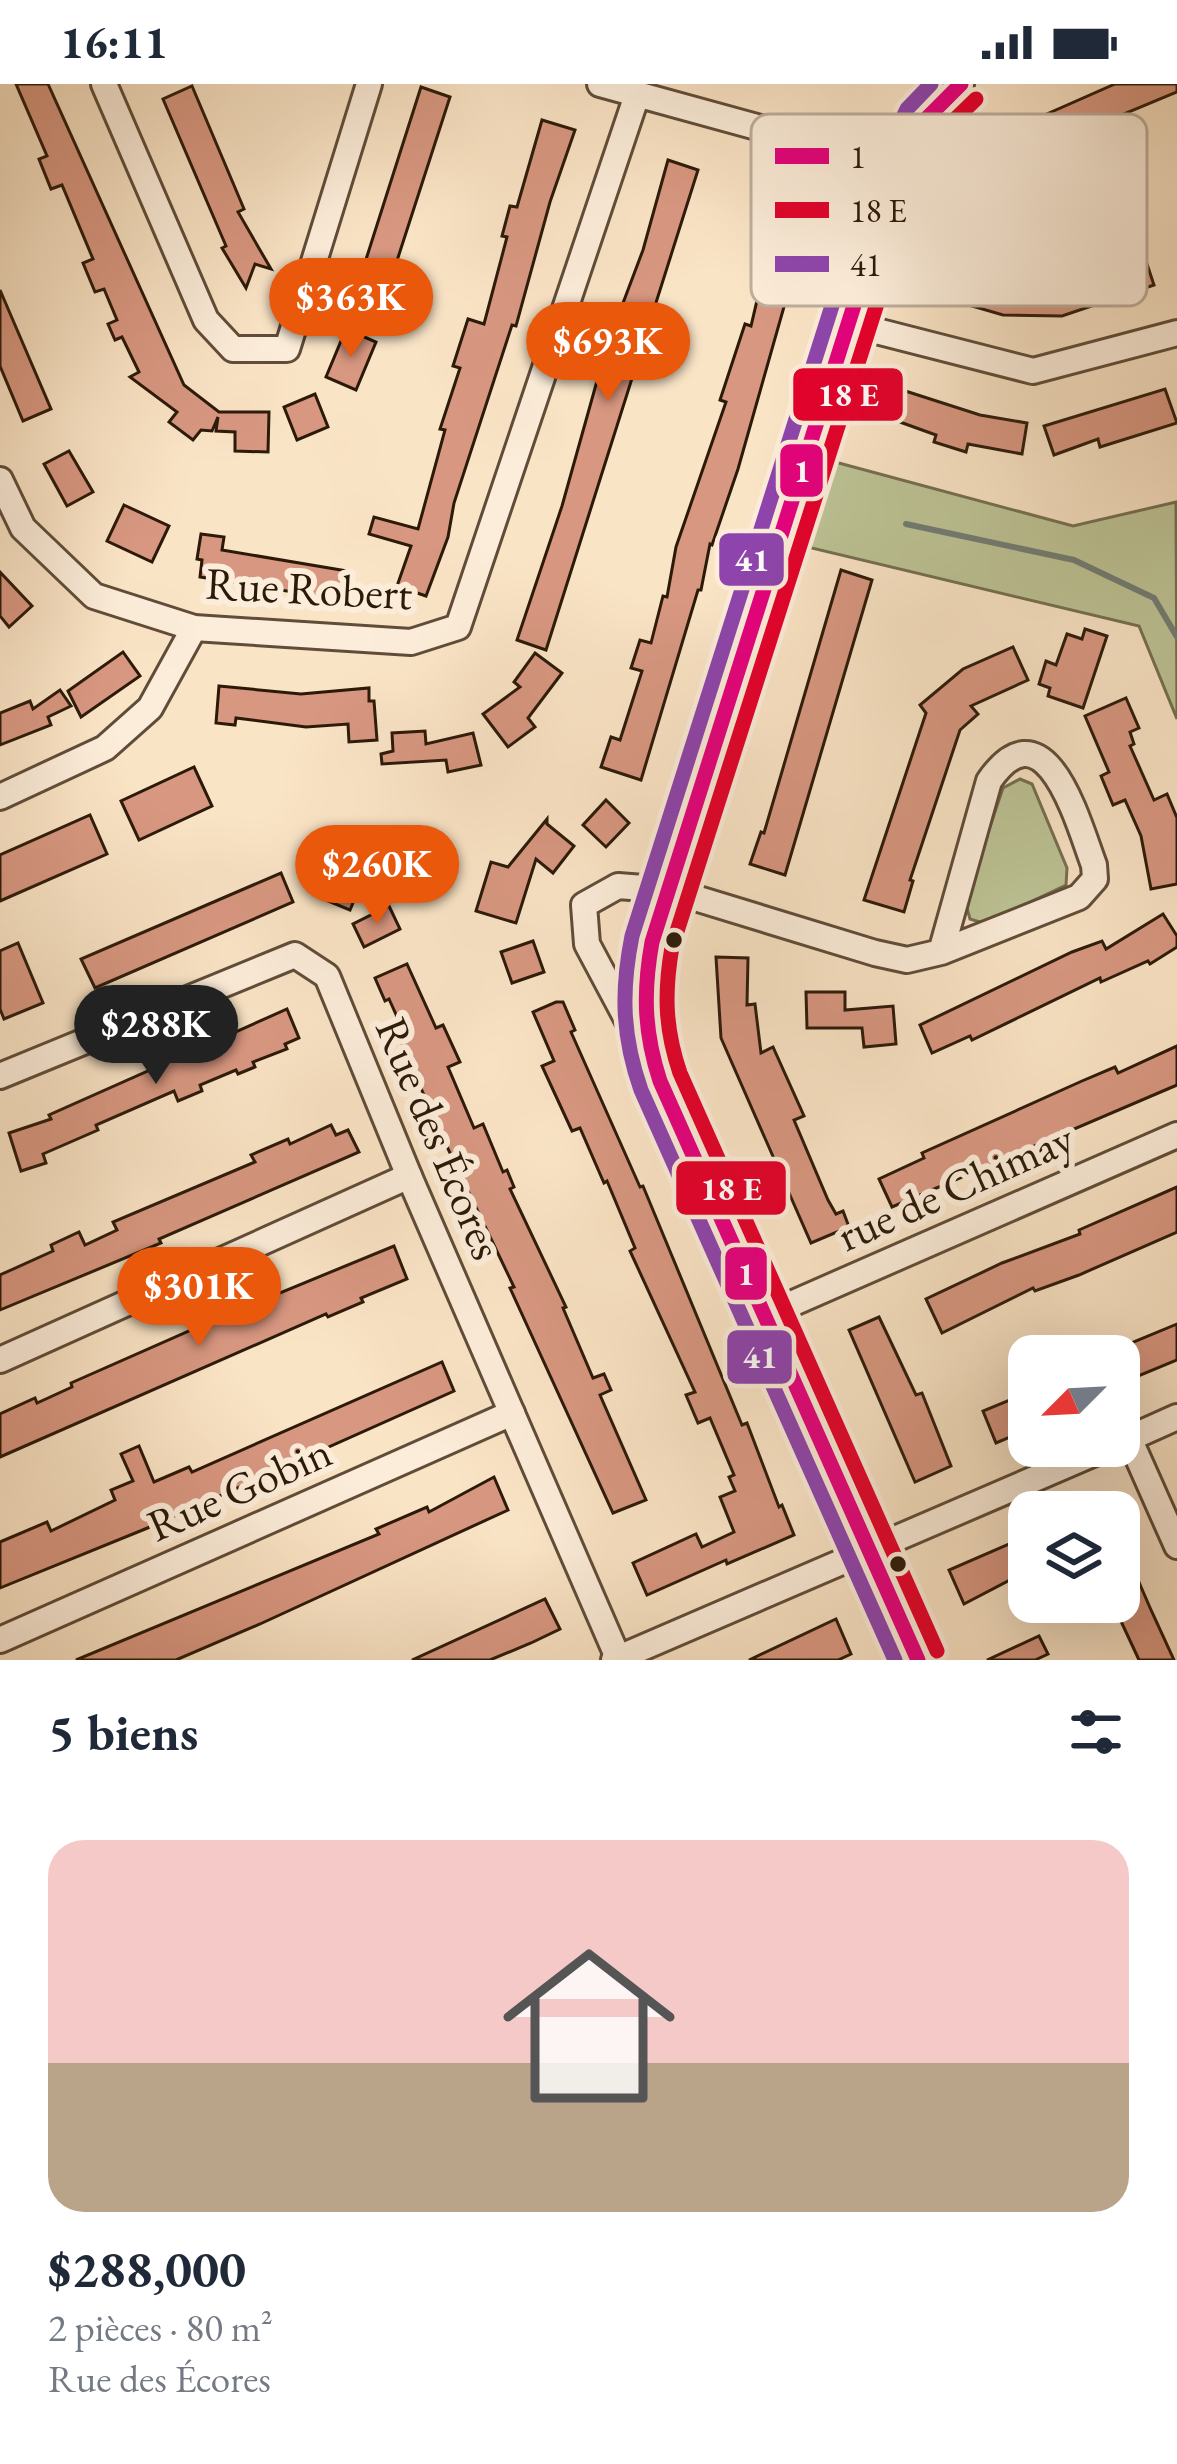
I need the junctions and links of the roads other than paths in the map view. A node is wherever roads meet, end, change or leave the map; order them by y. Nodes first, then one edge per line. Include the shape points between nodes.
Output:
1 (104, 84) edge
2 (369, 84) edge
3 (600, 84) edge
4 (961, 84) edge
5 (637, 94) junction
6 (931, 114) edge
7 (751, 125) edge
8 (855, 306) edge
9 (849, 324) junction
10 (1177, 333) edge
11 (0, 481) edge
12 (194, 628) junction
13 (0, 797) edge
14 (670, 890) junction
15 (941, 952) junction
16 (0, 1076) edge
17 (660, 1081) junction
18 (1177, 1136) edge
19 (409, 1176) junction
20 (766, 1315) junction
21 (0, 1360) edge
22 (512, 1413) junction
23 (1177, 1417) edge
24 (1140, 1433) edge
25 (1063, 1467) edge
26 (1134, 1467) edge
27 (1177, 1546) edge
28 (870, 1551) junction
29 (0, 1640) edge
30 (617, 1659) edge
31 (918, 1660) edge

1 - 2 street via 206,320 233,349 287,349
3 - 5 street
4 - 6 street
5 - 7 street
5 - 12 street, Rue Robert via 458,627 411,642
8 - 9 street
9 - 10 street via 1033,370
9 - 14 street
11 - 12 street, Rue Robert via 22,528 94,596
12 - 13 street via 149,708 105,748
14 - 15 street via 874,953 907,960
14 - 17 street via 641,1000
14 - 17 street via 618,886 584,905 587,944
15 - 15 street via 1079,897 1095,878 1057,770 1035,756 999,767 989,781
16 - 19 street, Rue des Écores via 295,955 327,976
17 - 20 street
18 - 20 street, rue de Chimay
19 - 21 street
19 - 22 street, Rue des Écores
20 - 28 street
22 - 29 street, Rue Gobin
22 - 30 street, Rue des Écores
23 - 24 street
25 - 28 street
26 - 27 street
28 - 30 street
28 - 31 street

